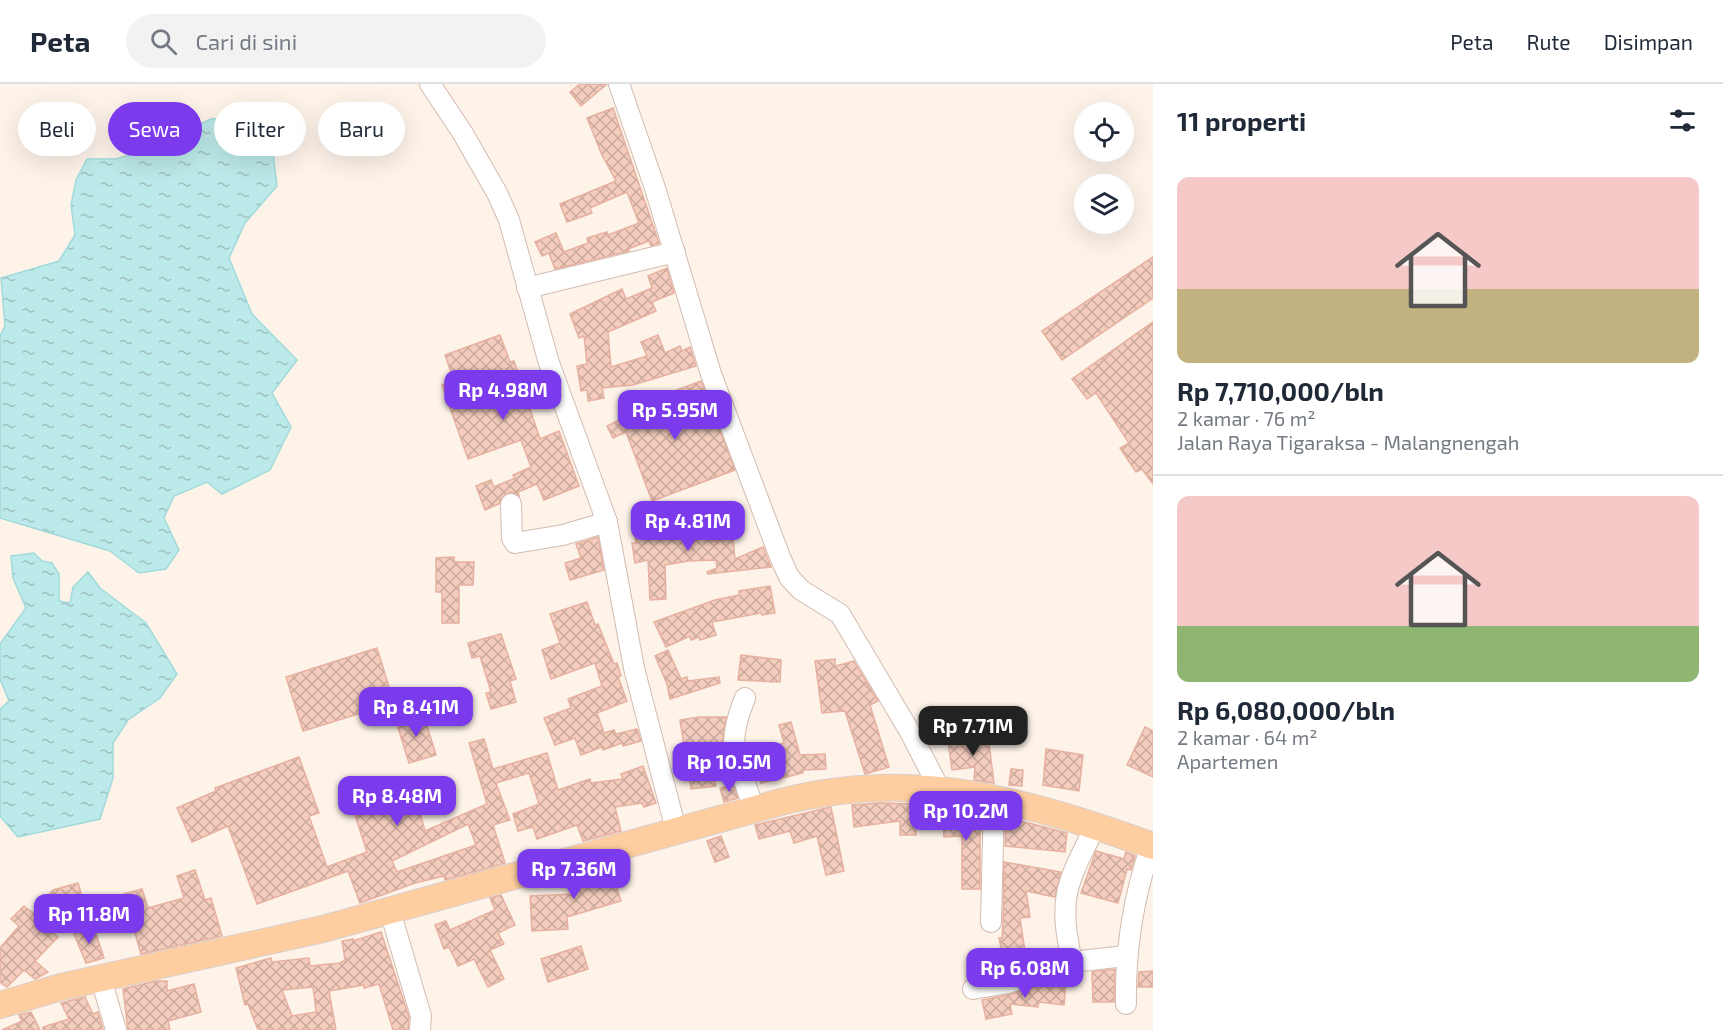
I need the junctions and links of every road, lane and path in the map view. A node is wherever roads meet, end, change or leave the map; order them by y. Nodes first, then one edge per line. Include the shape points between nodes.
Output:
1 (430, 84) edge
2 (619, 84) edge
3 (675, 252) junction
4 (526, 288) junction
5 (511, 504) dead end
6 (607, 522) junction
7 (745, 698) dead end
8 (939, 788) junction
9 (994, 798) junction
10 (754, 810) junction
11 (1095, 827) junction
12 (676, 830) junction
13 (1152, 846) edge
14 (390, 911) junction
15 (992, 922) dead end
16 (1125, 956) junction
17 (1072, 962) junction
18 (101, 979) junction
19 (973, 989) dead end
20 (1126, 1004) dead end
21 (0, 1005) edge
22 (116, 1030) edge
23 (420, 1030) edge

1 - 4 street via 497,193 509,220
2 - 3 street
3 - 4 street
3 - 8 street via 711,374 789,577 801,590 834,608 846,622
4 - 6 street
5 - 6 street via 515,543
6 - 12 street via 640,692
7 - 10 street via 732,741
8 - 9 main road
8 - 10 main road via 853,787
9 - 11 main road via 1048,810
9 - 15 street
10 - 12 main road
11 - 13 main road
11 - 17 street via 1065,890 1063,913
12 - 14 main road
13 - 16 street via 1134,901
14 - 18 main road
14 - 23 street via 421,1016
16 - 17 street
16 - 20 street
17 - 19 street via 1008,983
18 - 21 main road
18 - 22 street

